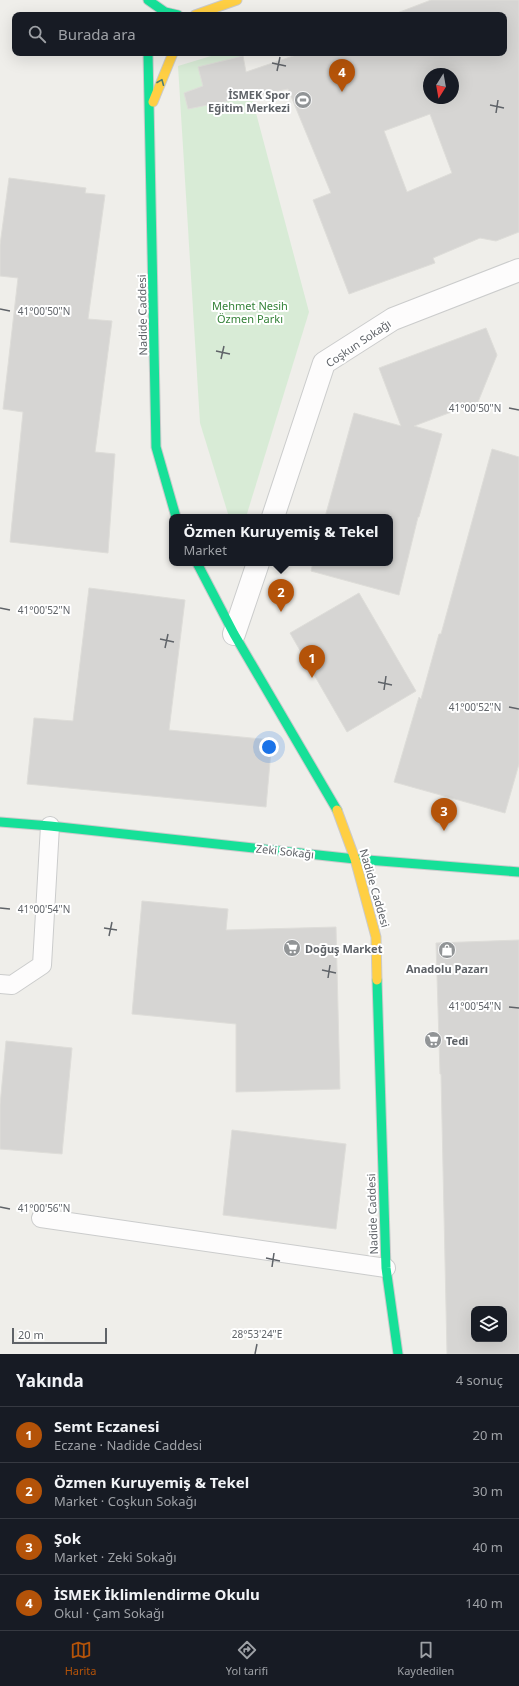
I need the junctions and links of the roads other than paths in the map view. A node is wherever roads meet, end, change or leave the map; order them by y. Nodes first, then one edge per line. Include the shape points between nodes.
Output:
1 (237, 0) edge
2 (147, 2) edge
3 (165, 12) edge
4 (203, 12) edge
5 (148, 56) edge
6 (172, 56) edge
7 (150, 110) junction
8 (519, 270) edge
9 (175, 514) edge
10 (274, 514) edge
11 (199, 566) edge
12 (257, 566) edge
13 (234, 634) junction
14 (0, 822) edge
15 (50, 826) junction
16 (355, 859) junction
17 (519, 872) edge
18 (0, 984) edge
19 (41, 1218) dead end
20 (386, 1268) junction
21 (398, 1354) edge

1 - 4 main road
2 - 3 main road
5 - 7 main road, Nadide Caddesi
7 -> 6 main road, Nadide Caddesi
7 - 9 main road, Nadide Caddesi via 156,447
8 - 10 street, Coşkun Sokağı via 393,319 324,363
11 - 13 main road, Nadide Caddesi
12 - 13 street
13 - 16 main road, Nadide Caddesi via 336,808
14 - 15 main road, Zeki Sokağı
15 - 16 main road, Zeki Sokağı
15 - 18 lane via 42,965 12,985
16 - 17 main road, Zeki Sokağı
16 - 20 main road, Nadide Caddesi via 376,937
19 - 20 lane
20 - 21 main road, Nadide Caddesi

